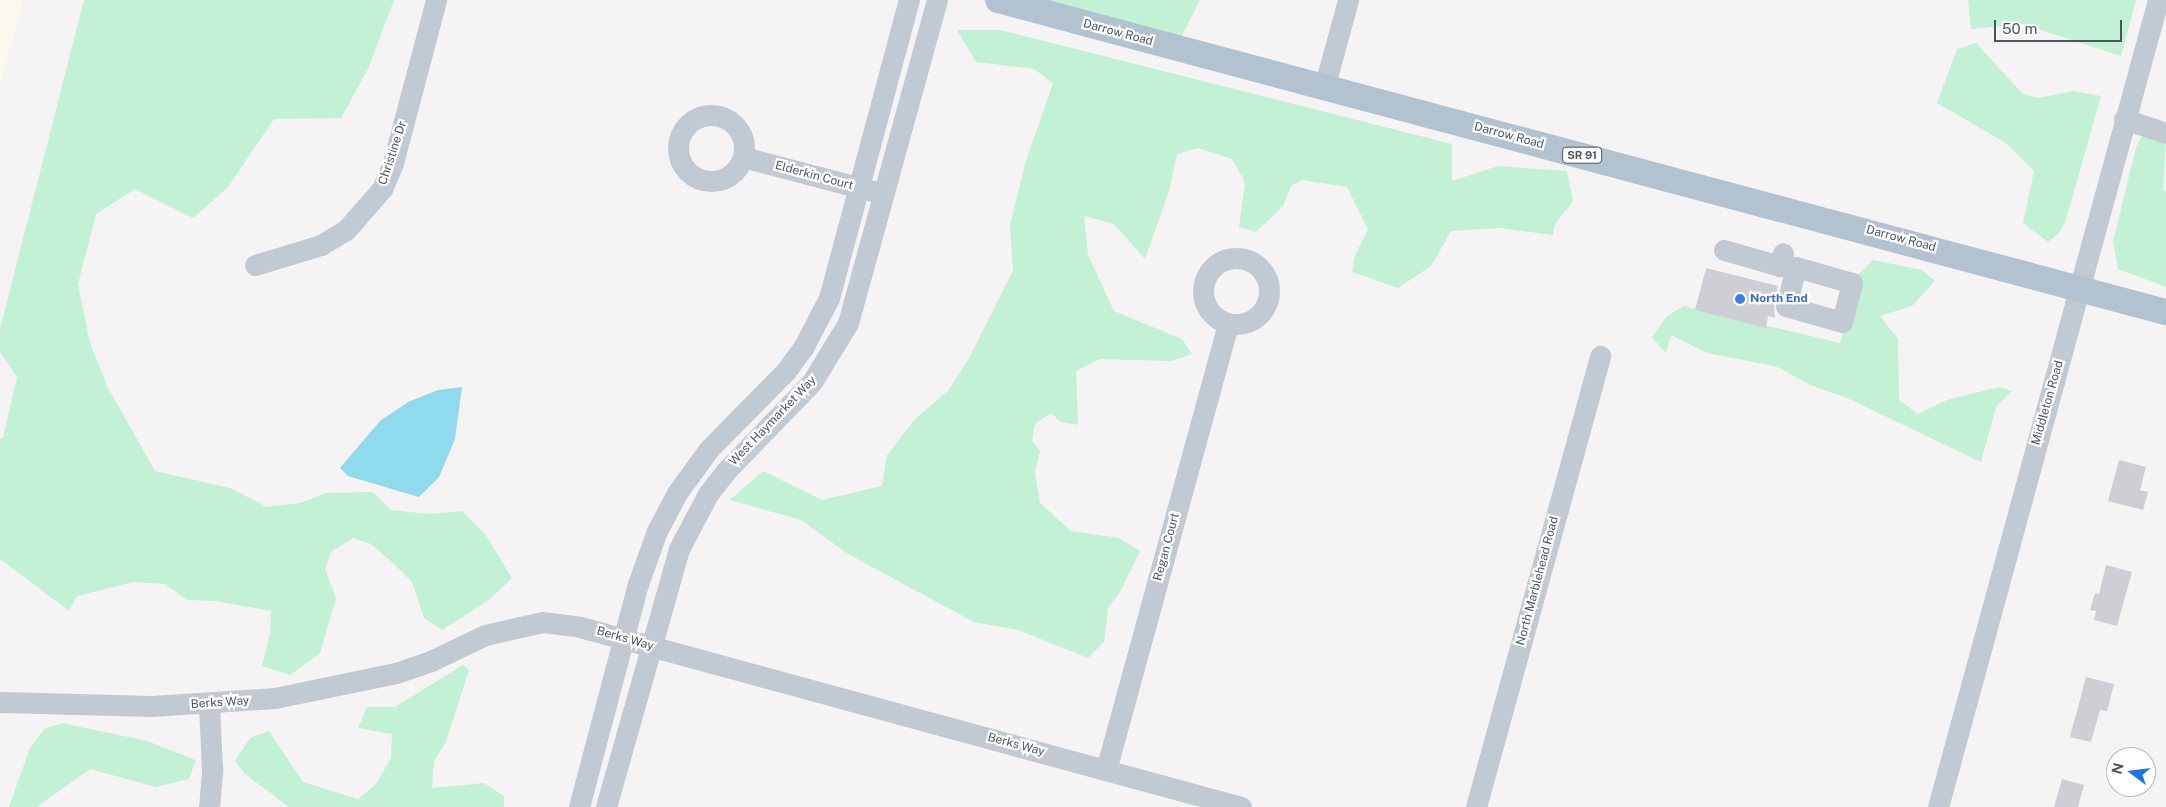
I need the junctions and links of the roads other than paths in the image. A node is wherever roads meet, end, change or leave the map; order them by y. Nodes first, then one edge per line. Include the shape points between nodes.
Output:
1 (436, 0) edge
2 (909, 0) edge
3 (937, 0) edge
4 (998, 0) edge
5 (1348, 0) edge
6 (2158, 0) edge
7 (1324, 88) junction
8 (2124, 119) junction
9 (2166, 133) edge
10 (743, 157) dead end
11 (860, 188) junction
12 (885, 194) junction
13 (1724, 250) dead end
14 (1787, 262) dead end
15 (256, 265) dead end
16 (2080, 288) junction
17 (2166, 312) edge
18 (1228, 324) dead end
19 (1600, 356) dead end
20 (624, 639) junction
21 (652, 647) junction
22 (2, 702) dead end
23 (209, 705) junction
24 (1106, 770) junction
25 (209, 807) edge
26 (579, 807) edge
27 (606, 807) edge
28 (1241, 807) edge
29 (1476, 807) edge
30 (1938, 807) edge

1 - 15 street, Christine Dr via 393,163 382,189 346,230 321,245
2 - 11 street, West Haymarket Way
3 - 12 street, West Haymarket Way
4 - 7 main road, Darrow Road / SR 91
5 - 7 street
6 - 8 street, Middleton Road
7 - 16 main road, Darrow Road / SR 91
8 - 9 street
8 - 16 street, Middleton Road
10 - 11 street, Elderkin Court
11 - 12 street, Elderkin Court
11 - 20 street, West Haymarket Way via 829,298 815,330 786,370 709,449 678,493 648,554
12 - 21 street, West Haymarket Way via 855,304 839,343 800,396 741,454 708,494 679,549
13 - 14 street
16 - 17 main road, Darrow Road / SR 91
16 - 30 street, Middleton Road
18 - 24 street, Regan Court
19 - 29 street, North Marblehead Road
20 - 21 street, Berks Way
20 - 23 street, Berks Way via 580,627 542,622 503,629 431,661 353,683 275,698
20 - 26 street, West Haymarket Way
21 - 24 street, Berks Way
21 - 27 street, West Haymarket Way
22 - 23 street, Berks Way
23 - 25 street via 212,768
24 - 28 street, Berks Way

